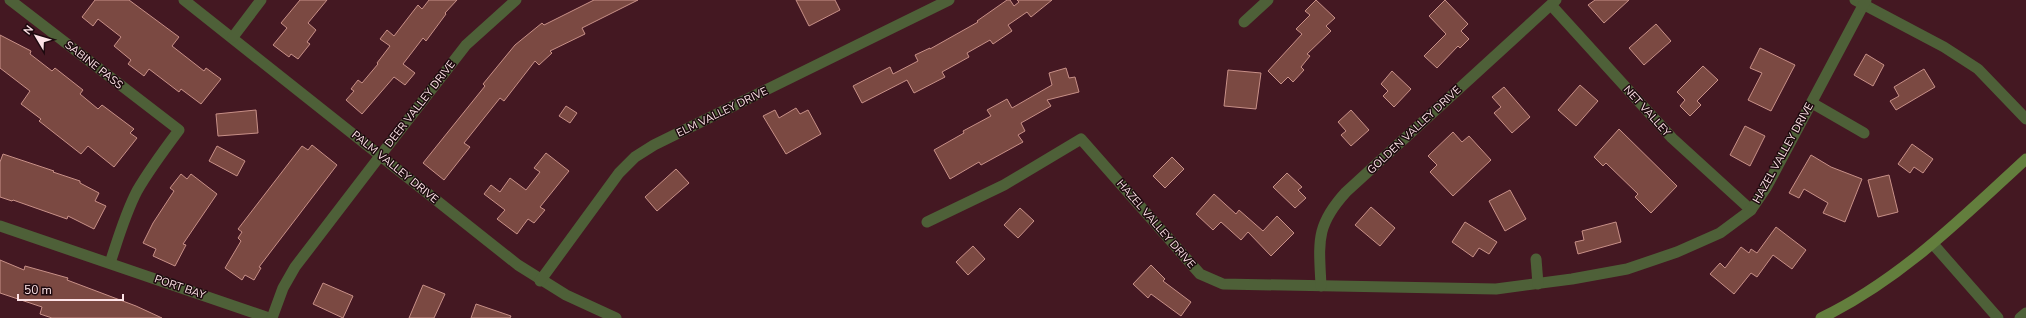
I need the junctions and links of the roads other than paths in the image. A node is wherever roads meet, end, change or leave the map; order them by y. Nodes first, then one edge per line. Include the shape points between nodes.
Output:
1 (10, 0) edge
2 (184, 0) edge
3 (261, 0) edge
4 (516, 0) edge
5 (950, 0) edge
6 (1268, 0) edge
7 (1862, 1) edge
8 (1553, 2) edge
9 (1244, 22) dead end
10 (233, 38) junction
11 (1812, 103) junction
12 (2026, 119) edge
13 (1864, 133) dead end
14 (380, 156) junction
15 (2026, 159) edge
16 (1751, 210) junction
17 (927, 222) dead end
18 (0, 226) edge
19 (1933, 244) junction
20 (1536, 259) dead end
21 (110, 263) junction
22 (540, 280) junction
23 (1538, 284) junction
24 (1321, 286) junction
25 (2026, 313) edge
26 (269, 318) edge
27 (272, 318) edge
28 (616, 318) edge
29 (1821, 318) edge
30 (1998, 318) edge
31 (2020, 318) edge

1 - 21 street, SABINE PASS via 178,130 136,192
2 - 10 street, PALM VALLEY DRIVE
3 - 10 street
4 - 14 street, DEER VALLEY DRIVE via 466,45
5 - 22 street, ELM VALLEY DRIVE via 654,145 635,157 607,188
6 - 9 street
7 - 11 street, HAZEL VALLEY DRIVE
7 - 12 street via 1978,69
8 - 16 street, NET VALLEY via 1672,138
8 - 24 street, GOLDEN VALLEY DRIVE via 1346,192 1332,208 1323,226 1319,247
10 - 14 street, PALM VALLEY DRIVE
11 - 13 street
11 - 16 street, HAZEL VALLEY DRIVE via 1766,188
14 - 22 street, PALM VALLEY DRIVE
14 - 27 street, DEER VALLEY DRIVE via 295,267 283,288
15 - 19 main road
16 - 23 street, HAZEL VALLEY DRIVE via 1720,233 1678,252 1627,269
17 - 24 street, HAZEL VALLEY DRIVE via 1004,185 1081,139 1200,274 1223,284
18 - 21 street, PORT BAY
19 - 29 main road via 1864,295
19 - 30 street
20 - 23 street
21 - 26 street, PORT BAY
22 - 28 street, PALM VALLEY DRIVE via 572,299
23 - 24 street, HAZEL VALLEY DRIVE via 1496,289
25 - 31 street

